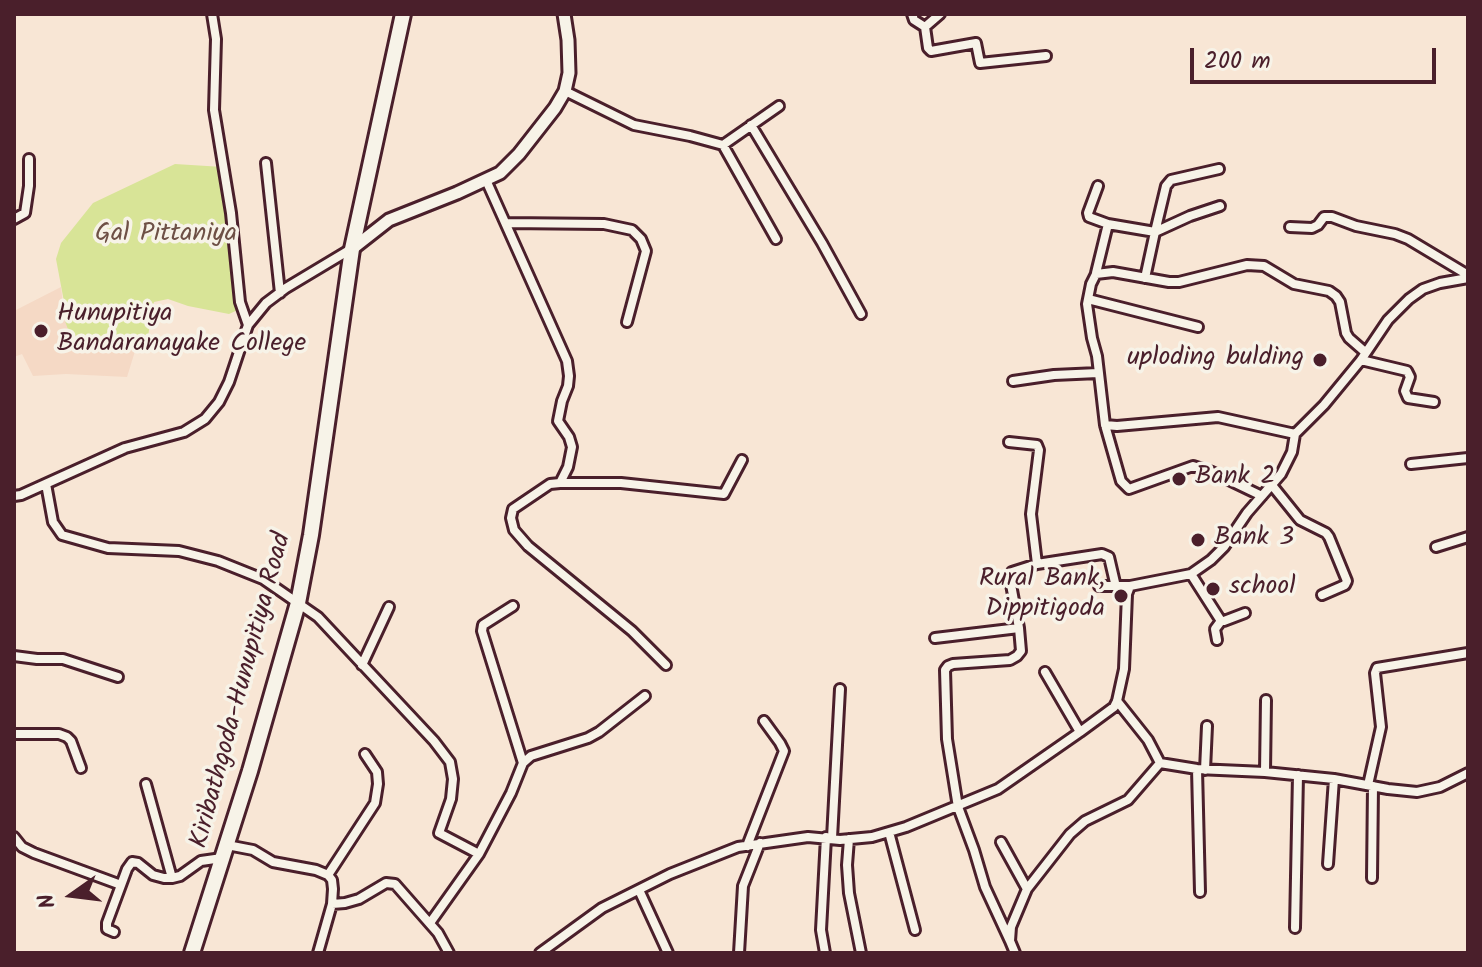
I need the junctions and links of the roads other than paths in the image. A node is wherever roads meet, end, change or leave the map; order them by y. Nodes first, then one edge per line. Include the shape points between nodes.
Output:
1 (212, 14) edge
2 (403, 14) edge
3 (564, 14) edge
4 (912, 14) edge
5 (940, 14) edge
6 (925, 27) junction
7 (1046, 56) dead end
8 (565, 91) junction
9 (779, 106) dead end
10 (751, 125) junction
11 (723, 145) junction
12 (29, 159) dead end
13 (266, 163) dead end
14 (1219, 169) dead end
15 (486, 180) junction
16 (1098, 186) dead end
17 (1220, 206) dead end
18 (14, 219) edge
19 (506, 223) junction
20 (1108, 224) junction
21 (1290, 227) dead end
22 (1155, 232) junction
23 (776, 239) dead end
24 (352, 249) junction
25 (1096, 273) junction
26 (1468, 276) edge
27 (1145, 278) junction
28 (280, 293) junction
29 (1088, 299) junction
30 (861, 314) dead end
31 (627, 322) dead end
32 (248, 325) junction
33 (1198, 327) dead end
34 (1363, 356) junction
35 (1098, 373) junction
36 (1013, 381) dead end
37 (1434, 402) dead end
38 (1105, 425) junction
39 (1295, 434) junction
40 (1009, 442) dead end
41 (1468, 458) edge
42 (742, 460) dead end
43 (1411, 464) dead end
44 (560, 483) junction
45 (46, 484) junction
46 (1271, 484) junction
47 (14, 496) edge
48 (1262, 496) junction
49 (1468, 537) edge
50 (1436, 547) dead end
51 (1037, 564) junction
52 (1191, 574) junction
53 (1099, 586) dead end
54 (1130, 586) junction
55 (1116, 587) junction
56 (1322, 595) dead end
57 (298, 603) junction
58 (513, 606) dead end
59 (389, 607) dead end
60 (1245, 613) dead end
61 (1221, 621) junction
62 (1019, 628) junction
63 (935, 638) dead end
64 (1217, 640) dead end
65 (1468, 653) edge
66 (14, 656) edge
67 (362, 665) junction
68 (666, 665) dead end
69 (1045, 672) dead end
70 (118, 677) dead end
71 (840, 689) dead end
72 (645, 696) dead end
73 (1266, 700) dead end
74 (1117, 701) junction
75 (764, 721) dead end
76 (1207, 726) dead end
77 (1080, 732) junction
78 (14, 734) edge
79 (365, 754) dead end
80 (523, 763) junction
81 (1160, 763) junction
82 (81, 768) dead end
83 (1201, 770) junction
84 (1265, 772) junction
85 (1468, 773) edge
86 (1298, 775) junction
87 (1334, 779) junction
88 (146, 784) dead end
89 (1370, 786) junction
90 (958, 807) junction
91 (889, 832) junction
92 (14, 837) edge
93 (829, 838) junction
94 (849, 839) junction
95 (1001, 842) dead end
96 (760, 843) junction
97 (747, 846) junction
98 (224, 852) junction
99 (479, 854) junction
100 (1328, 864) dead end
101 (328, 875) junction
102 (172, 878) junction
103 (1372, 878) dead end
104 (121, 885) junction
105 (1027, 889) junction
106 (639, 890) junction
107 (1200, 892) dead end
108 (332, 904) junction
109 (430, 923) junction
110 (1295, 928) dead end
111 (915, 930) dead end
112 (114, 932) dead end
113 (1010, 941) junction
114 (192, 953) edge
115 (318, 953) edge
116 (449, 953) edge
117 (540, 953) edge
118 (668, 953) edge
119 (739, 953) edge
120 (825, 953) edge
121 (861, 953) edge
122 (1015, 953) edge

1 - 32 street via 214,110 240,302
2 - 24 main road, Kiribathgoda-Hunupitiya Road
3 - 8 street via 569,73
4 - 6 street
5 - 6 street
6 - 7 street via 931,51 976,43 980,63
8 - 11 street via 634,125
8 - 15 street via 519,154
9 - 10 street
10 - 11 street
10 - 30 street
11 - 23 street
12 - 18 street via 25,213
13 - 28 street
14 - 22 street via 1171,180
15 - 19 street
15 - 24 street via 389,220
16 - 20 street via 1089,217
17 - 22 street
19 - 31 street via 604,224 632,230 646,251
19 - 44 street via 567,361 568,386 558,421 572,447
20 - 22 street
20 - 25 street
21 - 26 street via 1312,228 1332,217 1395,234
22 - 27 street
24 - 28 street
24 - 57 main road, Kiribathgoda-Hunupitiya Road
25 - 27 street
25 - 29 street
26 - 34 street via 1423,289 1409,299
27 - 34 street via 1179,282 1247,265 1264,266 1294,284 1336,296 1346,333
28 - 32 street
29 - 33 street
29 - 35 street
32 - 45 street via 229,382 205,419 184,432 125,448
34 - 37 street via 1407,371 1408,398
34 - 39 street
35 - 36 street
35 - 38 street
38 - 39 street via 1218,417
38 - 48 street via 1121,481 1129,489 1193,466
39 - 46 street via 1285,468
40 - 51 street via 1037,445 1039,450 1031,514
41 - 43 street
42 - 44 street via 724,494 621,483
44 - 68 street via 513,509 514,530
45 - 47 street
45 - 57 street via 53,522 62,535 108,548 179,551 218,561 263,579
46 - 48 street
46 - 56 street via 1300,520 1329,537 1347,581
48 - 52 street via 1224,547
49 - 50 street
51 - 55 street via 1107,555
51 - 62 street via 1012,572 1010,579
52 - 54 street
52 - 61 street
53 - 55 street
54 - 55 street
54 - 74 street
57 - 67 street
57 - 98 main road, Kiribathgoda-Hunupitiya Road
58 - 80 street via 483,625 482,631
59 - 67 street
60 - 61 street
61 - 64 street via 1215,629
62 - 63 street
62 - 90 street via 1021,651 1010,660 953,664 945,670 947,739
65 - 89 street via 1377,668 1381,727
66 - 70 street via 63,659
67 - 99 street via 450,762 451,799 439,833
69 - 77 street
71 - 93 street
72 - 80 street via 599,732
73 - 84 street
74 - 77 street
74 - 81 street
75 - 97 street via 784,751
76 - 83 street
77 - 90 street via 998,789
78 - 82 street via 67,737
79 - 101 street via 377,772 375,803
80 - 99 street
81 - 83 street
81 - 105 street via 1128,800 1070,834
83 - 84 street
83 - 107 street
84 - 86 street
85 - 89 street via 1417,792
86 - 87 street
86 - 110 street
87 - 89 street
87 - 100 street
88 - 102 street
89 - 103 street
90 - 91 street
90 - 113 street
91 - 94 street
91 - 111 street
92 - 104 street via 34,853
93 - 94 street
93 - 96 street
93 - 120 street via 821,930
94 - 121 street via 849,893
95 - 105 street
96 - 97 street
96 - 119 street via 743,886
97 - 106 street
98 - 101 street via 253,850 273,862
98 - 102 street
98 - 114 main road, Kiribathgoda-Hunupitiya Road
99 - 109 street
101 - 108 street
102 - 104 street via 153,875 132,862
104 - 112 street via 106,927
105 - 113 street
106 - 117 street via 602,908
106 - 118 street
108 - 109 street via 359,899 391,883
108 - 115 street
109 - 116 street
113 - 122 street

